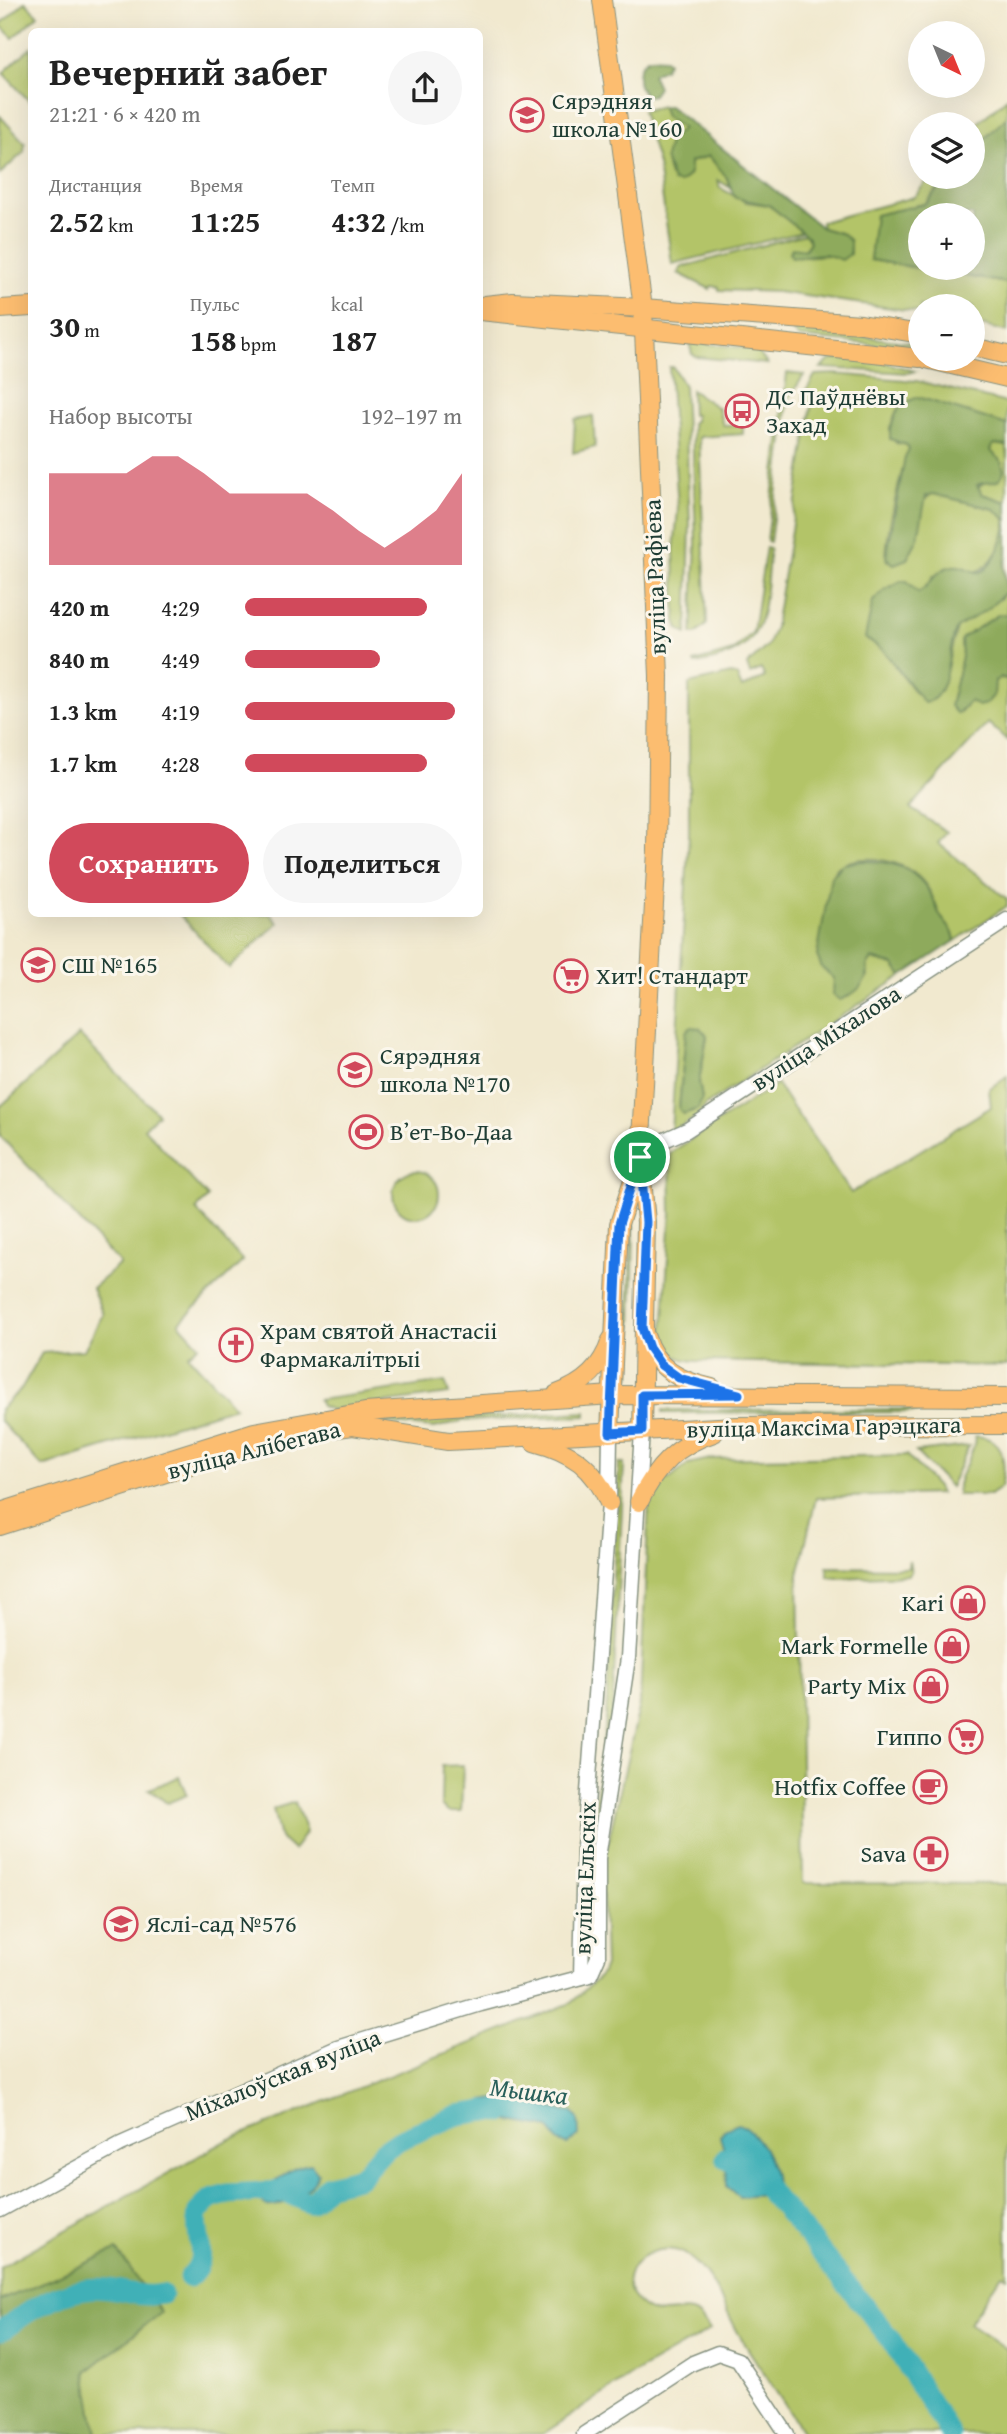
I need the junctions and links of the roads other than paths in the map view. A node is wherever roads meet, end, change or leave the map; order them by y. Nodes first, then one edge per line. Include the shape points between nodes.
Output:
1 (602, 0) edge
2 (483, 305) edge
3 (28, 307) edge
4 (643, 308) junction
5 (0, 309) edge
6 (483, 311) edge
7 (645, 331) junction
8 (908, 332) edge
9 (985, 349) edge
10 (1007, 355) edge
11 (908, 357) edge
12 (977, 371) edge
13 (1007, 378) edge
14 (1007, 920) edge
15 (640, 1150) junction
16 (616, 1324) junction
17 (642, 1328) junction
18 (739, 1394) junction
19 (628, 1395) junction
20 (547, 1397) junction
21 (1007, 1397) edge
22 (1007, 1425) edge
23 (737, 1426) junction
24 (642, 1431) junction
25 (610, 1433) junction
26 (517, 1437) junction
27 (639, 1502) junction
28 (609, 1503) junction
29 (0, 1512) edge
30 (0, 1526) edge
31 (581, 1977) junction
32 (0, 2210) edge
33 (584, 2434) edge
34 (788, 2434) edge

1 - 4 main road, вуліца Рафіева
2 - 4 main road
3 - 5 main road
4 - 7 main road, вуліца Рафіева
4 - 8 main road via 861,324
6 - 7 main road
7 - 11 main road
7 - 15 main road, вуліца Рафіева via 660,730
9 - 10 main road
12 - 13 main road
14 - 15 street, вуліца Міхалова via 687,1130
15 - 16 main road, вуліца Рафіева via 619,1224
15 - 17 main road, вуліца Рафіева via 646,1222
16 - 19 main road, вуліца Рафіева
16 - 20 main road via 595,1371 573,1388
17 - 18 main road via 649,1348 667,1371
17 - 19 main road, вуліца Рафіева
18 - 19 main road, вуліца Максіма Гарэцкага
18 - 21 main road, вуліца Максіма Гарэцкага
19 - 20 main road, вуліца Алібегава
19 - 24 main road, вуліца Рафіева
19 - 25 main road, вуліца Рафіева
20 - 29 main road, вуліца Алібегава via 309,1420 254,1432
22 - 23 main road, вуліца Максіма Гарэцкага
23 - 24 main road, вуліца Максіма Гарэцкага
23 - 27 main road via 699,1438 670,1455
24 - 25 main road, вуліца Алібегава
24 - 27 street, вуліца Ельскіх
25 - 26 main road, вуліца Алібегава
25 - 28 street, вуліца Ельскіх
26 - 28 main road via 575,1457 594,1474
26 - 30 main road, вуліца Алібегава via 448,1441 353,1426 323,1430 162,1472
27 - 31 street, вуліца Ельскіх via 628,1658 598,1858 598,1958 590,1975
28 - 31 street, вуліца Ельскіх via 584,1847
31 - 32 street, Міхалоўская вуліца via 338,2048 121,2144
33 - 34 street via 718,2353 738,2360

